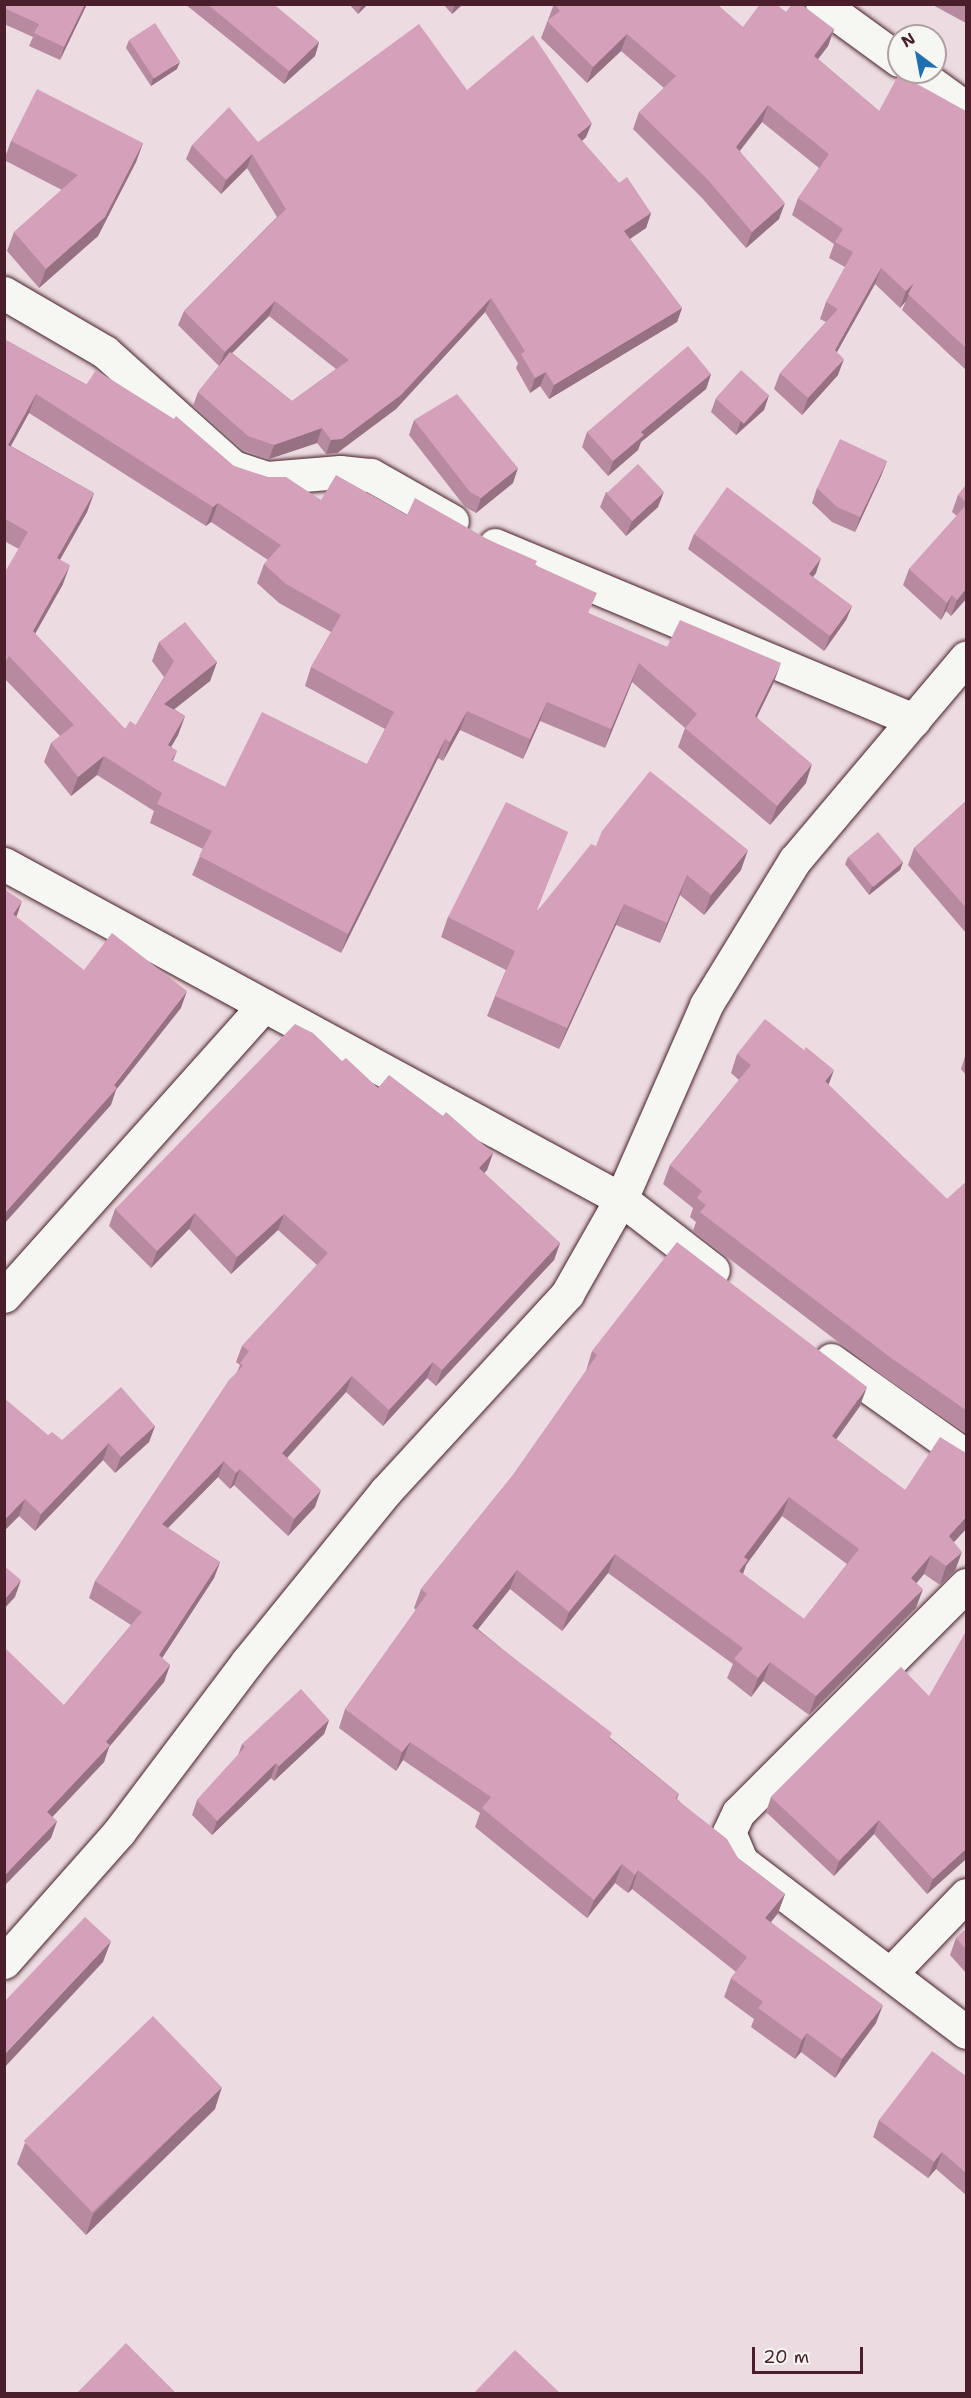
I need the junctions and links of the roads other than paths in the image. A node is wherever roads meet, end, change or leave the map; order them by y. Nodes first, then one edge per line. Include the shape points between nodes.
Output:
1 (822, 4) edge
2 (887, 51) edge
3 (933, 84) edge
4 (966, 108) edge
5 (4, 293) edge
6 (966, 658) edge
7 (914, 720) junction
8 (4, 864) edge
9 (264, 1005) junction
10 (621, 1199) junction
11 (742, 1292) edge
12 (4, 1296) edge
13 (807, 1342) edge
14 (966, 1455) edge
15 (966, 1585) edge
16 (966, 1895) edge
17 (4, 1962) edge
18 (892, 1972) junction
19 (966, 2032) edge

1 - 2 street
3 - 4 street
5 - 7 street via 105,352 233,467 267,478 340,472 371,475 491,543
6 - 7 street
7 - 10 street via 795,860 706,1005
8 - 9 street
9 - 10 street
9 - 12 street
10 - 11 street
10 - 17 street via 567,1294 386,1491 247,1662 119,1832
13 - 14 street
15 - 18 street via 738,1813 729,1832 742,1862
16 - 18 street
18 - 19 street

